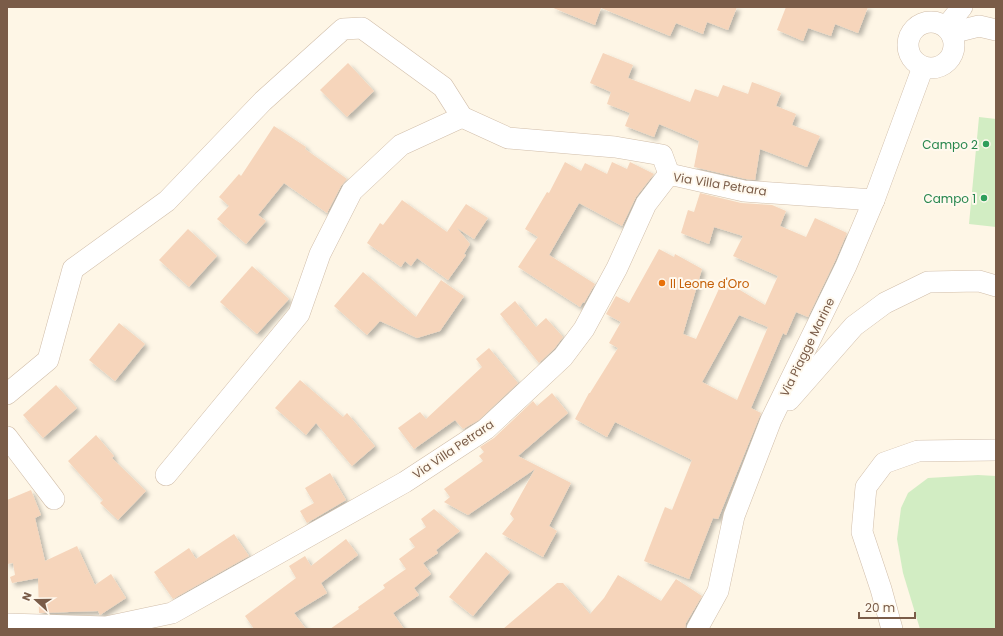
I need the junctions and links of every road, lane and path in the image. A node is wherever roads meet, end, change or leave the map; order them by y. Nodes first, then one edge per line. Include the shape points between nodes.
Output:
1 (962, 7) edge
2 (938, 22) edge
3 (996, 30) edge
4 (923, 67) junction
5 (462, 117) junction
6 (669, 174) junction
7 (874, 200) junction
8 (996, 286) edge
9 (7, 394) edge
10 (771, 420) junction
11 (7, 437) edge
12 (996, 450) edge
13 (166, 475) dead end
14 (54, 499) dead end
15 (7, 624) edge
16 (697, 629) edge
17 (892, 629) edge

1 - 2 street
2 - 3 street
2 - 4 street via 919,25 912,31 909,39 910,56
2 - 4 street via 955,42 954,50 944,65 936,68
4 - 7 street, Via Piagge Marine
5 - 6 street via 508,138 614,147 662,155
5 - 9 street via 442,87 362,28 343,30 263,101 167,201 73,269 48,360
5 - 13 street via 401,145 352,191 320,254 299,314
6 - 7 street, Via Villa Petrara via 744,191
6 - 15 street, Via Villa Petrara via 646,204 617,268 584,329 563,357 486,429 405,482 172,613 106,626
7 - 10 street, Via Piagge Marine via 846,266
8 - 10 street via 979,281 928,282 885,303 854,326
10 - 16 street, Via Piagge Marine via 734,516 718,591
11 - 14 street
12 - 17 street via 918,451 884,463 866,487 862,532

